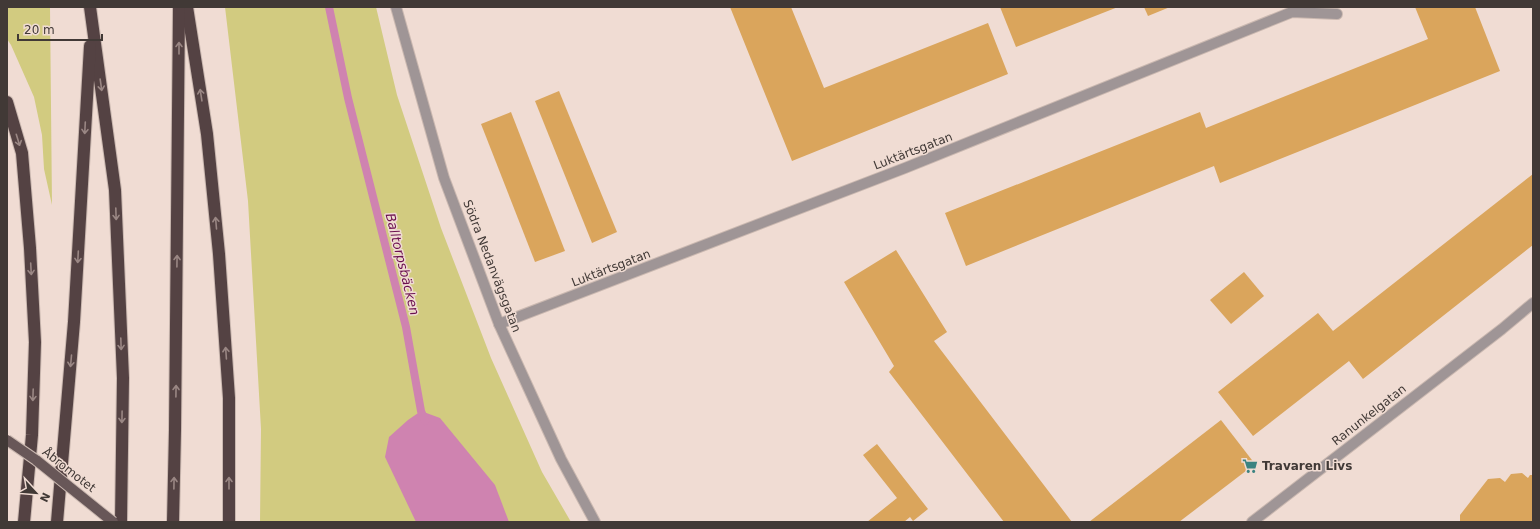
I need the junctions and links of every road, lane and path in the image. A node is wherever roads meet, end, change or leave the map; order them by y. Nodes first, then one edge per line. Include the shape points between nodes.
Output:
1 (179, 7) edge
2 (187, 7) edge
3 (396, 7) edge
4 (91, 13) edge
5 (1336, 14) dead end
6 (7, 102) edge
7 (1533, 303) edge
8 (499, 324) junction
9 (7, 440) edge
10 (24, 522) edge
11 (57, 522) edge
12 (113, 522) edge
13 (121, 522) edge
14 (173, 522) edge
15 (229, 522) edge
16 (595, 522) edge
17 (1252, 522) edge

14 -> 1 highway
15 -> 2 highway via 229,398 219,254 207,134
3 - 8 street, Södra Nedanvägsgatan via 444,178
4 -> 11 highway via 74,322
4 -> 13 highway via 115,190 123,378
5 - 8 street, Luktärtsgatan via 1292,12 905,168
6 -> 10 highway via 22,153 35,342 32,435
7 - 17 street, Ranunkelgatan
8 - 16 street, Södra Nedanvägsgatan via 561,459
9 - 12 main road, Åbromotet, bridge

